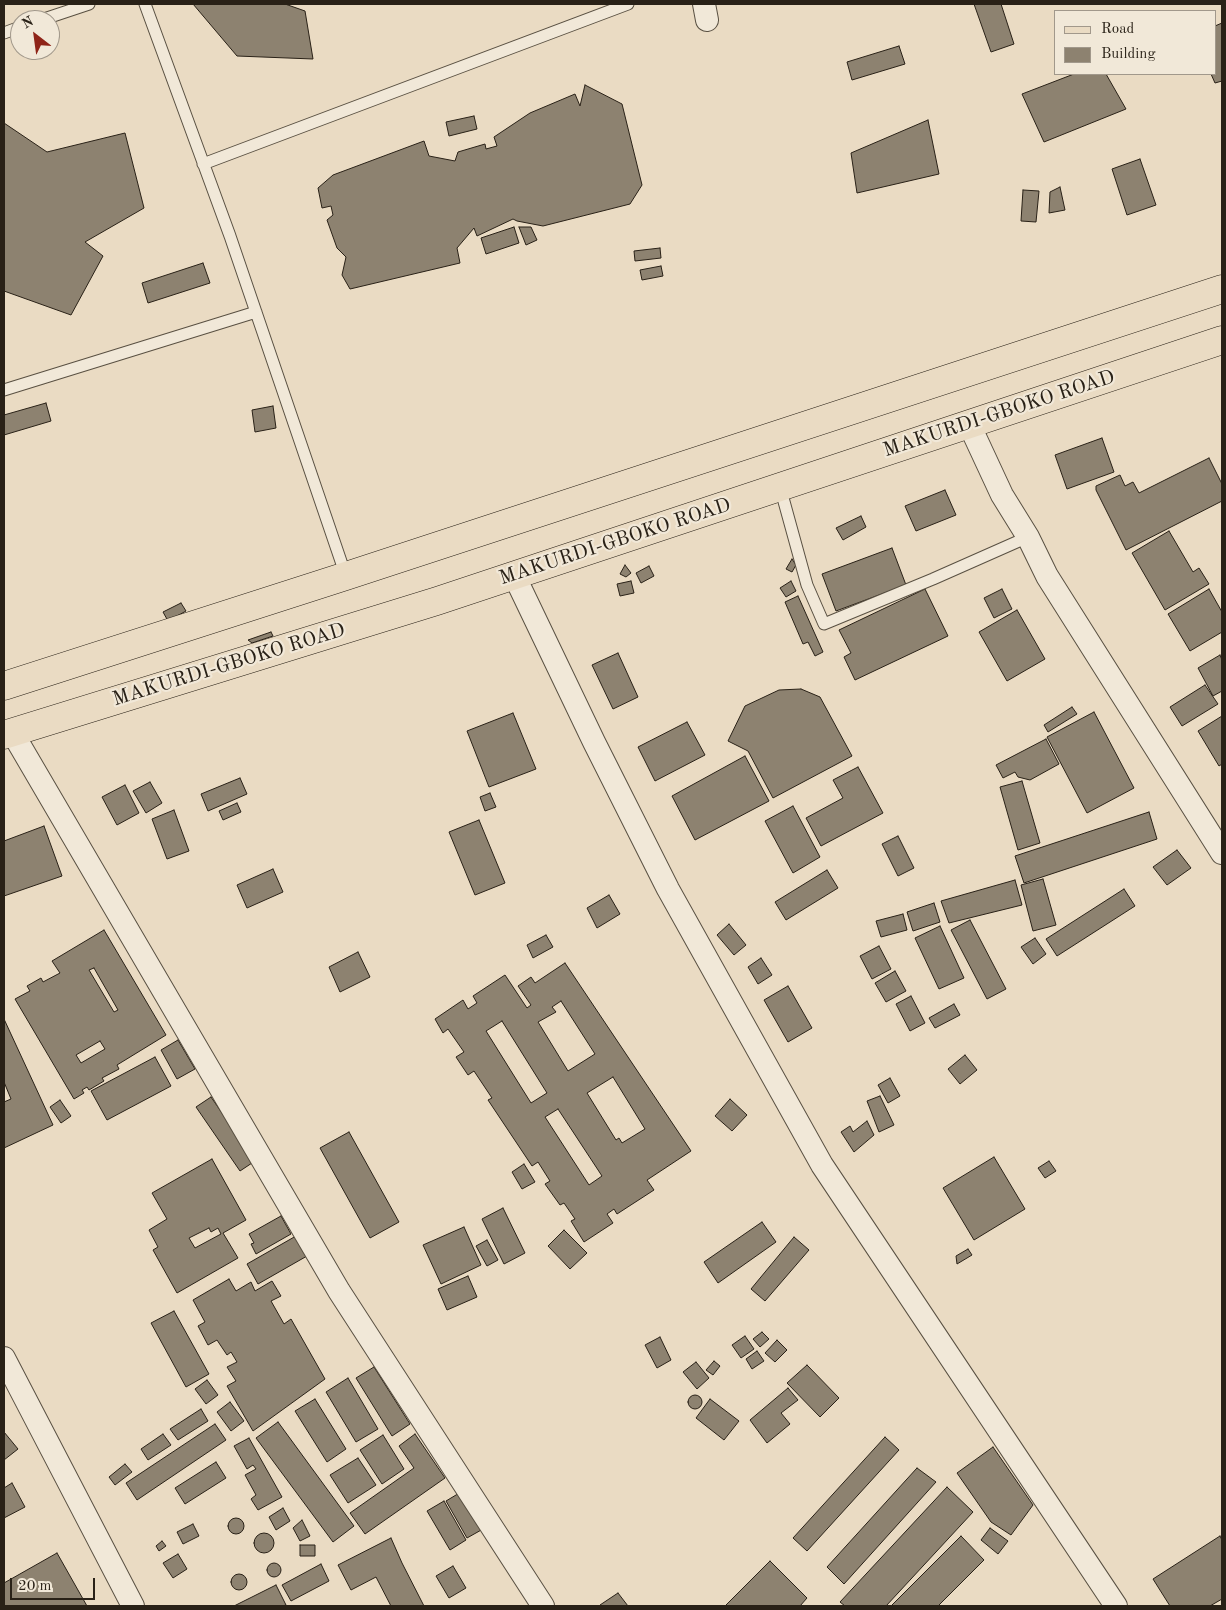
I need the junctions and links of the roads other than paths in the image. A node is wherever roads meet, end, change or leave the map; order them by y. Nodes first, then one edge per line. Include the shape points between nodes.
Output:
1 (89, 4) edge
2 (145, 4) edge
3 (628, 4) edge
4 (60, 14) edge
5 (204, 164) junction
6 (1222, 289) edge
7 (256, 312) junction
8 (1222, 340) edge
9 (4, 390) edge
10 (969, 424) junction
11 (780, 487) junction
12 (1028, 537) junction
13 (514, 575) junction
14 (346, 576) junction
15 (4, 686) edge
16 (8, 733) edge
17 (1222, 853) edge
18 (4, 1358) edge
19 (133, 1606) edge
20 (544, 1606) edge
21 (1116, 1606) edge

1 - 4 lane
2 - 5 lane
3 - 5 lane
5 - 7 lane
6 - 14 main road
7 - 9 lane
7 - 14 lane
8 - 10 main road, MAKURDI-GBOKO ROAD
10 - 11 main road, MAKURDI-GBOKO ROAD
10 - 12 street via 1002,495
11 - 12 lane via 807,585 824,624
11 - 13 main road, MAKURDI-GBOKO ROAD
12 - 17 street via 1047,576
13 - 16 main road, MAKURDI-GBOKO ROAD
13 - 21 street via 668,889 822,1165
14 - 15 main road
16 - 20 street via 339,1292
18 - 19 street

